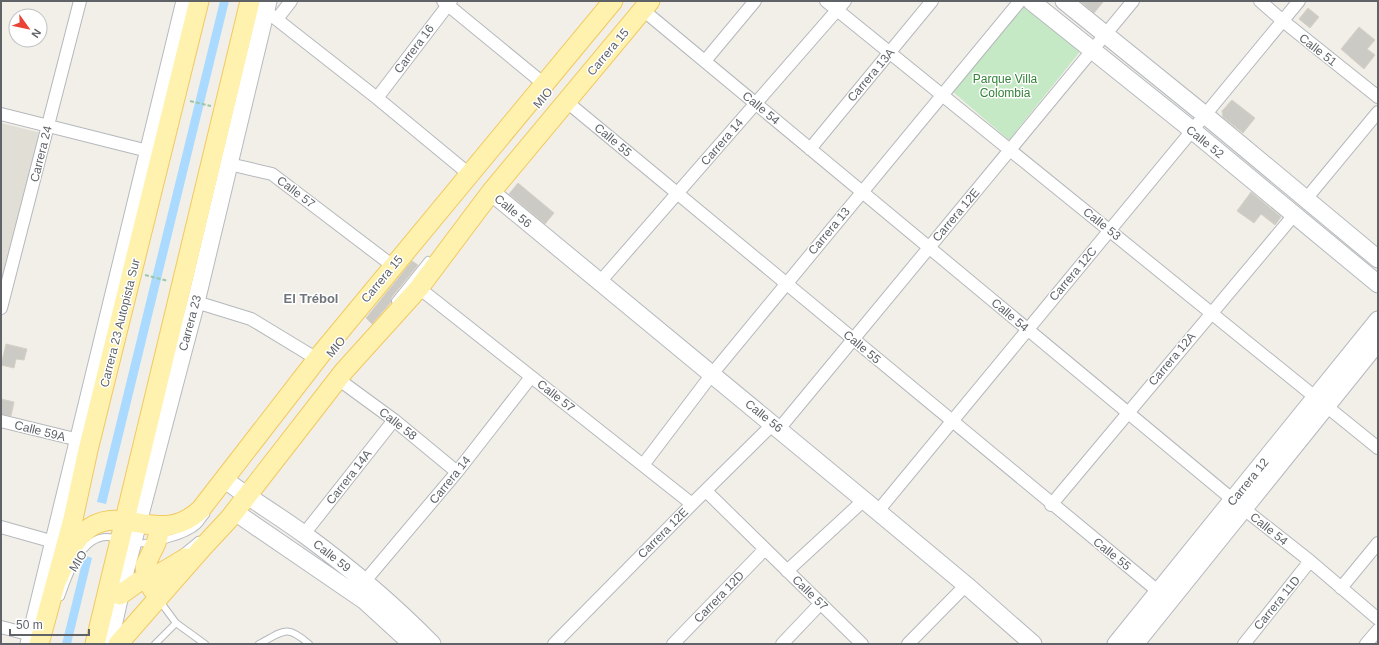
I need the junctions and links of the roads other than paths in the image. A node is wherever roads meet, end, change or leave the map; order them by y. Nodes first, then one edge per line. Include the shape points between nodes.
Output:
1 (80, 1) edge
2 (185, 1) edge
3 (199, 1) edge
4 (250, 1) edge
5 (291, 1) edge
6 (613, 1) edge
7 (755, 1) edge
8 (826, 1) edge
9 (845, 1) edge
10 (932, 1) edge
11 (1020, 1) edge
12 (1031, 1) edge
13 (1064, 1) edge
14 (1133, 1) edge
15 (1260, 1) edge
16 (1300, 1) edge
17 (447, 2) edge
18 (647, 6) edge
19 (270, 10) edge
20 (837, 10) junction
21 (1283, 21) junction
22 (1106, 34) junction
23 (1092, 50) junction
24 (890, 53) junction
25 (705, 61) junction
26 (544, 84) junction
27 (942, 95) junction
28 (1378, 97) edge
29 (377, 98) junction
30 (182, 102) junction
31 (567, 102) junction
32 (755, 104) junction
33 (1378, 112) edge
34 (1, 114) edge
35 (1205, 115) junction
36 (156, 120) junction
37 (48, 126) junction
38 (1192, 130) junction
39 (810, 149) junction
40 (1010, 150) junction
41 (148, 153) junction
42 (229, 164) junction
43 (469, 174) junction
44 (156, 176) junction
45 (489, 188) junction
46 (862, 192) junction
47 (677, 194) junction
48 (1306, 199) junction
49 (1294, 214) junction
50 (1110, 230) junction
51 (929, 248) junction
52 (432, 256) dead end
53 (1378, 259) edge
54 (393, 266) junction
55 (599, 283) junction
56 (786, 284) junction
57 (1378, 284) edge
58 (419, 288) junction
59 (196, 302) junction
60 (392, 304) dead end
61 (1, 308) edge
62 (1211, 313) junction
63 (1378, 320) edge
64 (1028, 330) junction
65 (853, 340) junction
66 (1378, 342) edge
67 (317, 359) junction
68 (337, 373) junction
69 (712, 374) junction
70 (531, 376) junction
71 (102, 398) junction
72 (1321, 402) junction
73 (1128, 413) junction
74 (394, 420) junction
75 (1, 421) edge
76 (952, 422) junction
77 (274, 426) dead end
78 (776, 427) junction
79 (83, 433) junction
80 (1378, 448) edge
81 (643, 465) junction
82 (457, 472) junction
83 (706, 491) junction
84 (235, 492) junction
85 (864, 500) junction
86 (692, 504) junction
87 (1051, 504) junction
88 (1239, 504) junction
89 (212, 506) dead end
90 (878, 511) junction
91 (131, 522) junction
92 (166, 526) junction
93 (1, 528) edge
94 (304, 534) junction
95 (203, 541) junction
96 (54, 542) junction
97 (127, 542) junction
98 (156, 543) junction
99 (1378, 543) edge
100 (765, 549) junction
101 (168, 560) dead end
102 (1310, 561) junction
103 (132, 571) junction
104 (787, 571) junction
105 (56, 582) junction
106 (966, 584) junction
107 (1341, 588) junction
108 (368, 591) junction
109 (1158, 592) junction
110 (120, 595) joint
111 (158, 598) junction
112 (60, 600) dead end
113 (820, 603) junction
114 (1378, 619) edge
115 (176, 623) junction
116 (1, 627) edge
117 (1378, 630) edge
118 (33, 641) edge
119 (95, 644) edge
120 (109, 644) edge
121 (118, 644) edge
122 (155, 644) edge
123 (205, 644) edge
124 (259, 644) edge
125 (309, 644) edge
126 (412, 644) edge
127 (432, 644) edge
128 (554, 644) edge
129 (672, 644) edge
130 (782, 644) edge
131 (862, 644) edge
132 (908, 644) edge
133 (1033, 644) edge
134 (1116, 644) edge
135 (1135, 644) edge
136 (1244, 644) edge
137 (1366, 644) edge

1 - 37 street, Carrera 24
2 - 36 street
3 - 30 main road, Carrera 23 Autopista Sur
4 - 91 main road
5 - 19 street
6 - 26 main road, Carrera 15
7 - 25 street
8 - 20 street, Calle 53
9 - 20 street, Carrera 14
10 - 24 street, Carrera 13A
11 - 27 street, Carrera 13
12 - 23 street, Calle 52
13 - 22 street, Calle 52
14 - 22 street, Carrera 12E
15 - 21 street, Calle 51
16 - 21 street, Carrera 12C
17 - 26 street
17 - 29 street, Carrera 16
18 - 25 street, Calle 54
18 - 31 main road, Carrera 15
19 - 29 street
19 - 42 street, Carrera 23
20 - 24 street, Calle 53
20 - 32 street, Carrera 14
21 - 28 street, Calle 51
21 - 35 street, Carrera 12C
22 - 23 street, Carrera 12E
22 - 35 street, Calle 52
23 - 38 street, Calle 52
23 - 40 street, Carrera 12E
24 - 27 street, Calle 53
24 - 39 street, Carrera 13A
25 - 32 street, Calle 54
26 - 43 main road, Carrera 15
27 - 40 street, Calle 53
27 - 46 street, Carrera 13
29 - 43 street
30 - 36 main road
30 - 44 main road, Carrera 23 Autopista Sur
31 - 45 main road, Carrera 15
31 - 47 street, Calle 55
32 - 39 street, Calle 54
32 - 47 street, Carrera 14
33 - 48 street
34 - 37 street
35 - 38 street, Carrera 12C
35 - 48 street, Calle 52
36 - 41 street
37 - 41 street
37 - 61 street, Carrera 24
38 - 49 street, Calle 52
38 - 50 street, Carrera 12C
39 - 46 street, Calle 54
40 - 50 street, Calle 53
40 - 51 street, Carrera 12E
41 - 44 main road
41 - 79 street
42 - 54 street, Calle 57 via 272,174
42 - 59 street, Carrera 23
43 - 54 main road, Carrera 15
44 - 71 main road, Carrera 23 Autopista Sur
45 - 55 street, Calle 56
45 - 58 main road, Carrera 15
46 - 51 street, Calle 54
46 - 56 street, Carrera 13
47 - 55 street, Carrera 14
47 - 56 street, Calle 55
48 - 53 street, Calle 52
49 - 57 street, Calle 52
49 - 62 street, Carrera 12A
50 - 62 street, Calle 53
50 - 64 street, Carrera 12C
51 - 64 street, Calle 54
51 - 65 street, Carrera 12E
52 - 60 lane
54 - 67 main road, Carrera 15
55 - 69 street, Calle 56
56 - 65 street, Calle 55
56 - 69 street, Carrera 13
58 - 68 main road, Carrera 15
58 - 70 street, Calle 57
59 - 67 street via 250,319
59 - 91 street, Carrera 23
62 - 72 street, Calle 53
62 - 73 street, Carrera 12A
63 - 72 street, Carrera 12
64 - 73 street, Calle 54
64 - 76 street, Carrera 12C
65 - 76 street, Calle 55
65 - 78 street, Carrera 12E
66 - 72 street, Carrera 12
67 - 84 main road, Carrera 15
68 - 74 street, Calle 58
68 - 84 main road, Carrera 15
69 - 78 street, Calle 56
69 - 81 street, Carrera 13
70 - 81 street, Calle 57
70 - 82 street, Carrera 14
71 - 79 main road, Carrera 23 Autopista Sur
71 - 79 main road
72 - 80 street, Calle 53
72 - 88 street, Carrera 12
73 - 87 street, Carrera 12A
73 - 88 street, Calle 54
74 - 82 street, Calle 58
74 - 94 street, Carrera 14A
75 - 79 street, Calle 59A
76 - 87 street, Calle 55
76 - 90 street, Carrera 12C
77 - 84 lane
78 - 83 street, Carrera 12E
78 - 85 street, Calle 56
79 - 96 street
79 - 105 main road, Carrera 23 Autopista Sur via 72,519
81 - 86 street, Calle 57
82 - 108 street, Carrera 14
83 - 86 street, Carrera 12E
83 - 100 street, Calle 57
84 - 92 main road, Carrera 15 via 179,524
84 - 94 street, Calle 59
84 - 95 main road, Carrera 15
84 - 108 street, Calle 59
85 - 90 street, Calle 56
85 - 104 street
86 - 128 street, Carrera 12E
87 - 109 street, Calle 55
88 - 102 street, Calle 54
88 - 109 street, Carrera 12
88 - 135 street, Carrera 12
89 - 98 lane, MIO via 192,529
90 - 106 street, Calle 56
91 - 92 main road, Carrera 15
91 - 97 main road
91 - 105 main road, Carrera 15 via 111,520 99,523 83,534 75,543
92 - 98 main road via 160,530
93 - 96 street
94 - 108 street, Calle 59
95 - 101 lane via 176,559
95 - 103 main road via 174,566
95 - 111 main road
96 - 118 street
97 - 98 lane, MIO
97 - 103 main road
97 - 112 lane, MIO via 108,537 98,539 86,547 71,572
98 - 103 main road
99 - 107 street
100 - 104 street, Calle 57
100 - 129 street, Carrera 12D
102 - 107 street, Calle 54
102 - 136 street, Carrera 11D
103 - 110 main road via 138,582
103 - 111 main road
103 - 119 main road
104 - 113 street, Calle 57
105 - 118 main road, Carrera 23 Autopista Sur
106 - 132 street
106 - 133 street, Calle 56
107 - 114 street, Calle 54
108 - 126 street, Calle 59
108 - 127 street, Calle 59
109 - 134 street, Carrera 12
110 - 120 street
111 - 115 lane
111 - 121 main road
113 - 130 street
113 - 131 street, Calle 57
115 - 122 lane
115 - 123 lane
116 - 118 street
117 - 137 street
124 - 125 lane via 289,631

